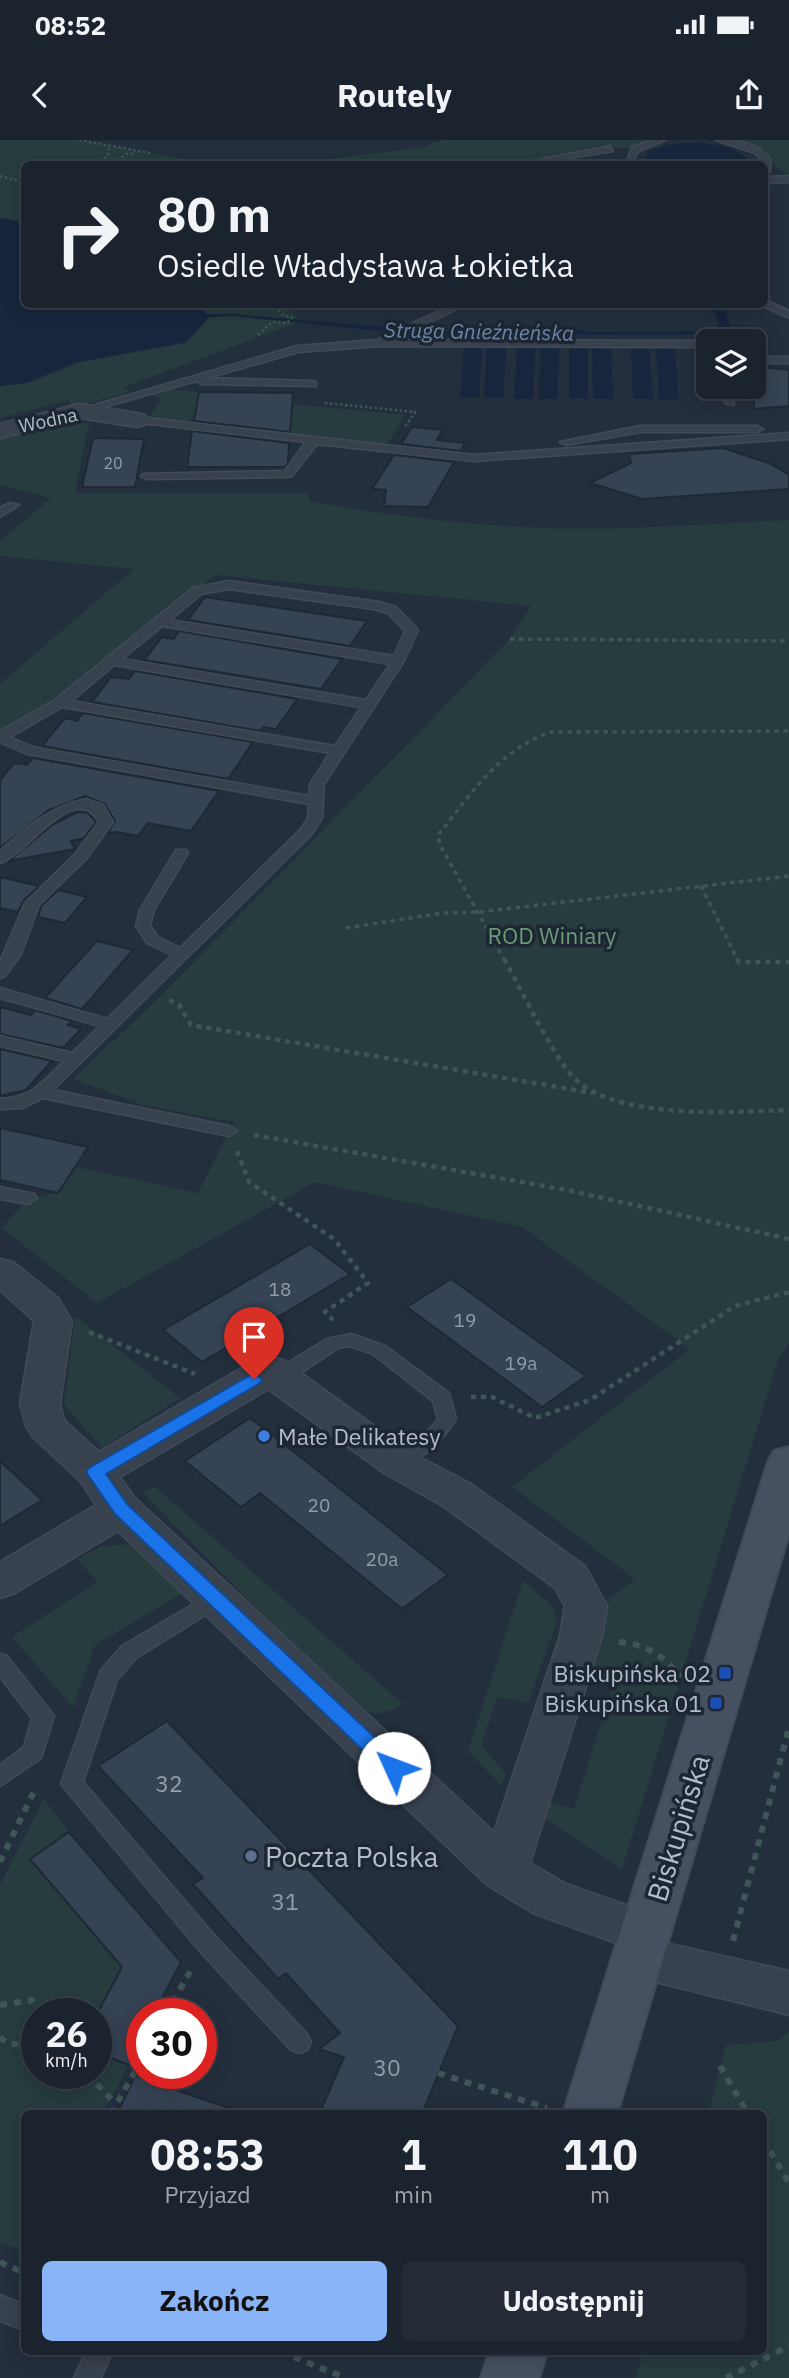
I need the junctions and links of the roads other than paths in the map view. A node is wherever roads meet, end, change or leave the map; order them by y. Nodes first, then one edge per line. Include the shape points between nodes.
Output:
1 (661, 140) edge
2 (720, 140) edge
3 (610, 149) dead end
4 (631, 158) dead end
5 (539, 161) edge
6 (766, 161) edge
7 (789, 179) edge
8 (768, 180) edge
9 (768, 304) edge
10 (454, 308) edge
11 (789, 315) edge
12 (383, 341) junction
13 (696, 344) edge
14 (766, 360) edge
15 (789, 360) edge
16 (183, 380) junction
17 (312, 384) dead end
18 (729, 399) edge
19 (730, 403) dead end
20 (79, 411) junction
21 (137, 419) joint
22 (789, 429) edge
23 (0, 431) edge
24 (789, 436) edge
25 (313, 441) junction
26 (497, 456) junction
27 (147, 475) dead end
28 (13, 505) dead end
29 (0, 513) edge
30 (160, 622) junction
31 (112, 661) junction
32 (398, 661) junction
33 (60, 703) junction
34 (370, 705) junction
35 (0, 737) edge
36 (340, 751) junction
37 (316, 801) junction
38 (181, 853) dead end
39 (0, 859) edge
40 (181, 954) junction
41 (0, 973) edge
42 (0, 993) edge
43 (110, 1024) junction
44 (0, 1041) edge
45 (75, 1059) junction
46 (41, 1093) junction
47 (0, 1104) edge
48 (229, 1131) road end
49 (0, 1193) edge
50 (28, 1198) dead end
51 (0, 1271) edge
52 (279, 1377) junction
53 (789, 1462) edge
54 (398, 1463) junction
55 (95, 1472) junction
56 (121, 1509) junction
57 (0, 1582) edge
58 (216, 1599) junction
59 (0, 1662) edge
60 (0, 1777) edge
61 (504, 1871) junction
62 (641, 1946) junction
63 (789, 1993) edge
64 (299, 2042) dead end
65 (573, 2110) edge
66 (0, 2308) edge
67 (21, 2317) edge
68 (98, 2355) edge
69 (517, 2355) edge
70 (87, 2378) edge
71 (510, 2378) edge

1 - 4 lane via 635,149
2 - 6 lane via 758,151
3 - 5 lane
7 - 8 lane
9 - 11 lane
10 - 12 lane
12 - 13 lane
12 - 16 lane via 297,349
14 - 15 lane
16 - 17 lane
16 - 20 lane
18 - 19 lane
20 - 21 street, Wodna
20 - 23 street, Wodna
21 - 25 lane
22 - 26 lane via 640,429
24 - 26 lane
25 - 26 lane via 450,457
25 - 27 lane via 288,474
28 - 29 lane
30 - 31 lane
30 - 32 lane
30 - 32 lane via 197,591 212,586 374,605 392,610 412,630
31 - 33 lane
31 - 34 lane
32 - 34 lane
33 - 35 lane
33 - 36 lane
34 - 36 lane
35 - 37 lane via 28,750
36 - 37 lane via 317,784
37 - 40 lane via 315,818 307,831
38 - 40 lane via 147,909 143,926 152,940
39 - 41 lane via 60,809 85,804 102,810 106,822 95,838 32,903 13,954
40 - 43 lane
42 - 43 lane
43 - 45 lane
44 - 45 lane
45 - 46 lane
46 - 47 lane via 23,1103
46 - 48 lane
49 - 50 lane
51 - 55 street via 45,1307 52,1321 40,1403 46,1426
52 - 54 street
52 - 54 lane via 333,1343 351,1340 379,1350 442,1398 447,1419 439,1432
52 - 55 street via 269,1370
53 - 62 street, Biskupińska
54 - 61 street via 457,1495 570,1577 586,1606 581,1636
55 - 56 street
56 - 57 street
56 - 58 street
58 - 61 street
58 - 64 lane via 129,1652 108,1676 72,1784 206,1942
59 - 60 lane via 43,1716 33,1752
61 - 62 street
62 - 63 street via 724,1979
62 - 65 street, Biskupińska
66 - 67 lane
68 - 70 lane
69 - 71 street

